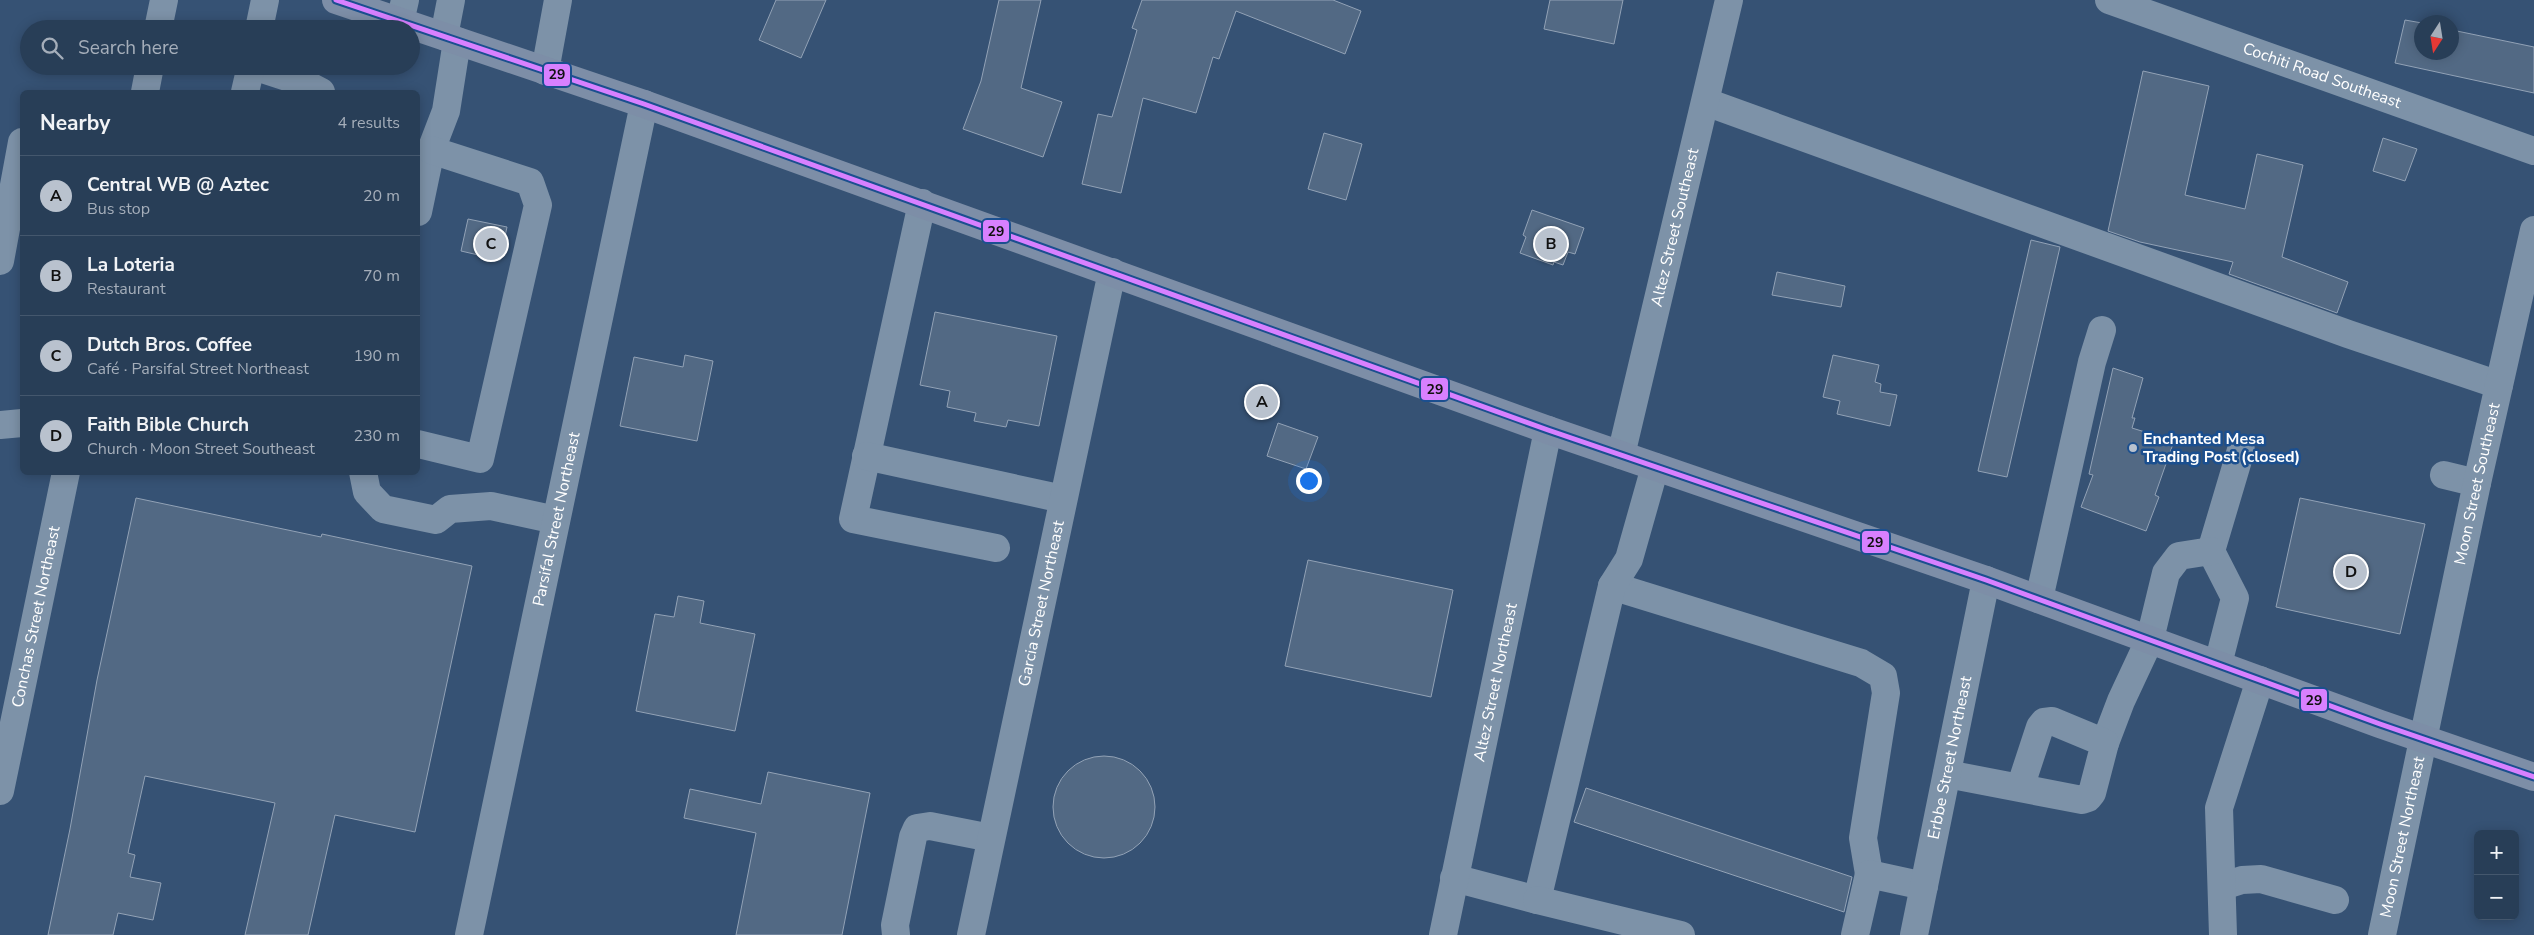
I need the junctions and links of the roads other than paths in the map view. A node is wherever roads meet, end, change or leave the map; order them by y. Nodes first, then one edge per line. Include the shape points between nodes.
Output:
1 (164, 0) edge
2 (265, 0) edge
3 (336, 0) edge
4 (451, 0) edge
5 (558, 0) edge
6 (1729, 0) edge
7 (2109, 0) edge
8 (403, 11) edge
9 (160, 20) edge
10 (261, 20) edge
11 (419, 20) edge
12 (420, 21) edge
13 (451, 38) junction
14 (545, 71) junction
15 (148, 75) edge
16 (250, 75) edge
17 (280, 75) edge
18 (145, 90) edge
19 (246, 90) edge
20 (317, 90) edge
21 (1706, 102) junction
22 (644, 104) junction
23 (431, 150) junction
24 (2534, 151) edge
25 (20, 153) edge
26 (420, 202) edge
27 (922, 204) junction
28 (2534, 230) edge
29 (0, 260) edge
30 (1112, 272) junction
31 (2102, 330) dead end
32 (2499, 384) junction
33 (20, 423) edge
34 (0, 425) edge
35 (1548, 430) junction
36 (420, 444) edge
37 (2241, 450) dead end
38 (1621, 455) junction
39 (866, 456) junction
40 (1655, 467) junction
41 (65, 475) edge
42 (364, 475) edge
43 (2444, 475) dead end
44 (2477, 483) junction
45 (1063, 499) junction
46 (556, 520) junction
47 (996, 548) dead end
48 (2211, 552) junction
49 (1986, 580) junction
50 (1612, 586) junction
51 (2040, 599) junction
52 (2150, 639) junction
53 (2218, 664) junction
54 (2260, 680) junction
55 (2423, 738) junction
56 (2105, 743) junction
57 (1946, 774) junction
58 (2534, 777) edge
59 (2020, 788) junction
60 (0, 791) edge
61 (992, 838) junction
62 (1869, 874) junction
63 (1454, 878) junction
64 (1924, 886) junction
65 (2223, 886) junction
66 (1537, 900) junction
67 (2335, 900) dead end
68 (469, 935) edge
69 (896, 935) edge
70 (971, 935) edge
71 (1443, 935) edge
72 (1681, 935) edge
73 (1855, 935) edge
74 (1914, 935) edge
75 (2223, 935) edge
76 (2382, 935) edge

1 - 9 street
2 - 10 street
3 - 8 main road
4 - 13 street
5 - 14 street
6 - 21 street, Altez Street Southeast
7 - 24 street, Cochiti Road Southeast
8 - 11 main road
12 - 13 main road
13 - 14 main road
13 - 23 street via 446,111
14 - 22 main road
15 - 18 street
16 - 19 street
17 - 20 street
21 - 32 street via 2348,334
21 - 38 street, Altez Street Southeast
22 - 27 main road
22 - 46 street, Parsifal Street Northeast
23 - 26 street
23 - 36 street via 530,182 538,205 480,459
25 - 29 street
27 - 30 main road
27 - 39 street
28 - 32 street, Moon Street Southeast
30 - 35 main road
30 - 45 street, Garcia Street Northeast
31 - 51 street via 2092,362
32 - 44 street, Moon Street Southeast
33 - 34 street
35 - 38 main road
35 - 63 street, Altez Street Northeast
37 - 48 street
38 - 40 main road
39 - 45 street
39 - 47 street via 852,519
40 - 49 main road
40 - 50 street via 1629,559
41 - 60 street, Conchas Street Northeast
42 - 46 street via 367,492 383,509 436,520 450,509 491,506
43 - 44 street
44 - 55 street, Moon Street Southeast
45 - 61 street, Garcia Street Northeast
46 - 68 street, Parsifal Street Northeast
48 - 52 street via 2179,556 2166,573
48 - 53 street via 2234,598
49 - 51 main road
49 - 57 street, Erbbe Street Northeast
50 - 62 street via 1861,662 1883,676 1886,693 1863,838
50 - 66 street
51 - 52 main road
52 - 53 main road
52 - 56 street via 2120,701
53 - 54 main road
54 - 55 main road
54 - 65 street via 2219,808
55 - 58 main road
55 - 76 street, Moon Street Northeast
56 - 59 street via 2088,798 2082,800
56 - 59 street via 2052,721 2044,722
57 - 59 street
57 - 64 street, Erbbe Street Northeast
61 - 69 street via 930,826 917,828 902,890
61 - 70 street, Garcia Street Northeast
62 - 64 street
62 - 73 street
63 - 66 street
63 - 71 street, Altez Street Northeast
64 - 74 street, Erbbe Street Northeast
65 - 67 street via 2261,879
65 - 75 street
66 - 72 street

